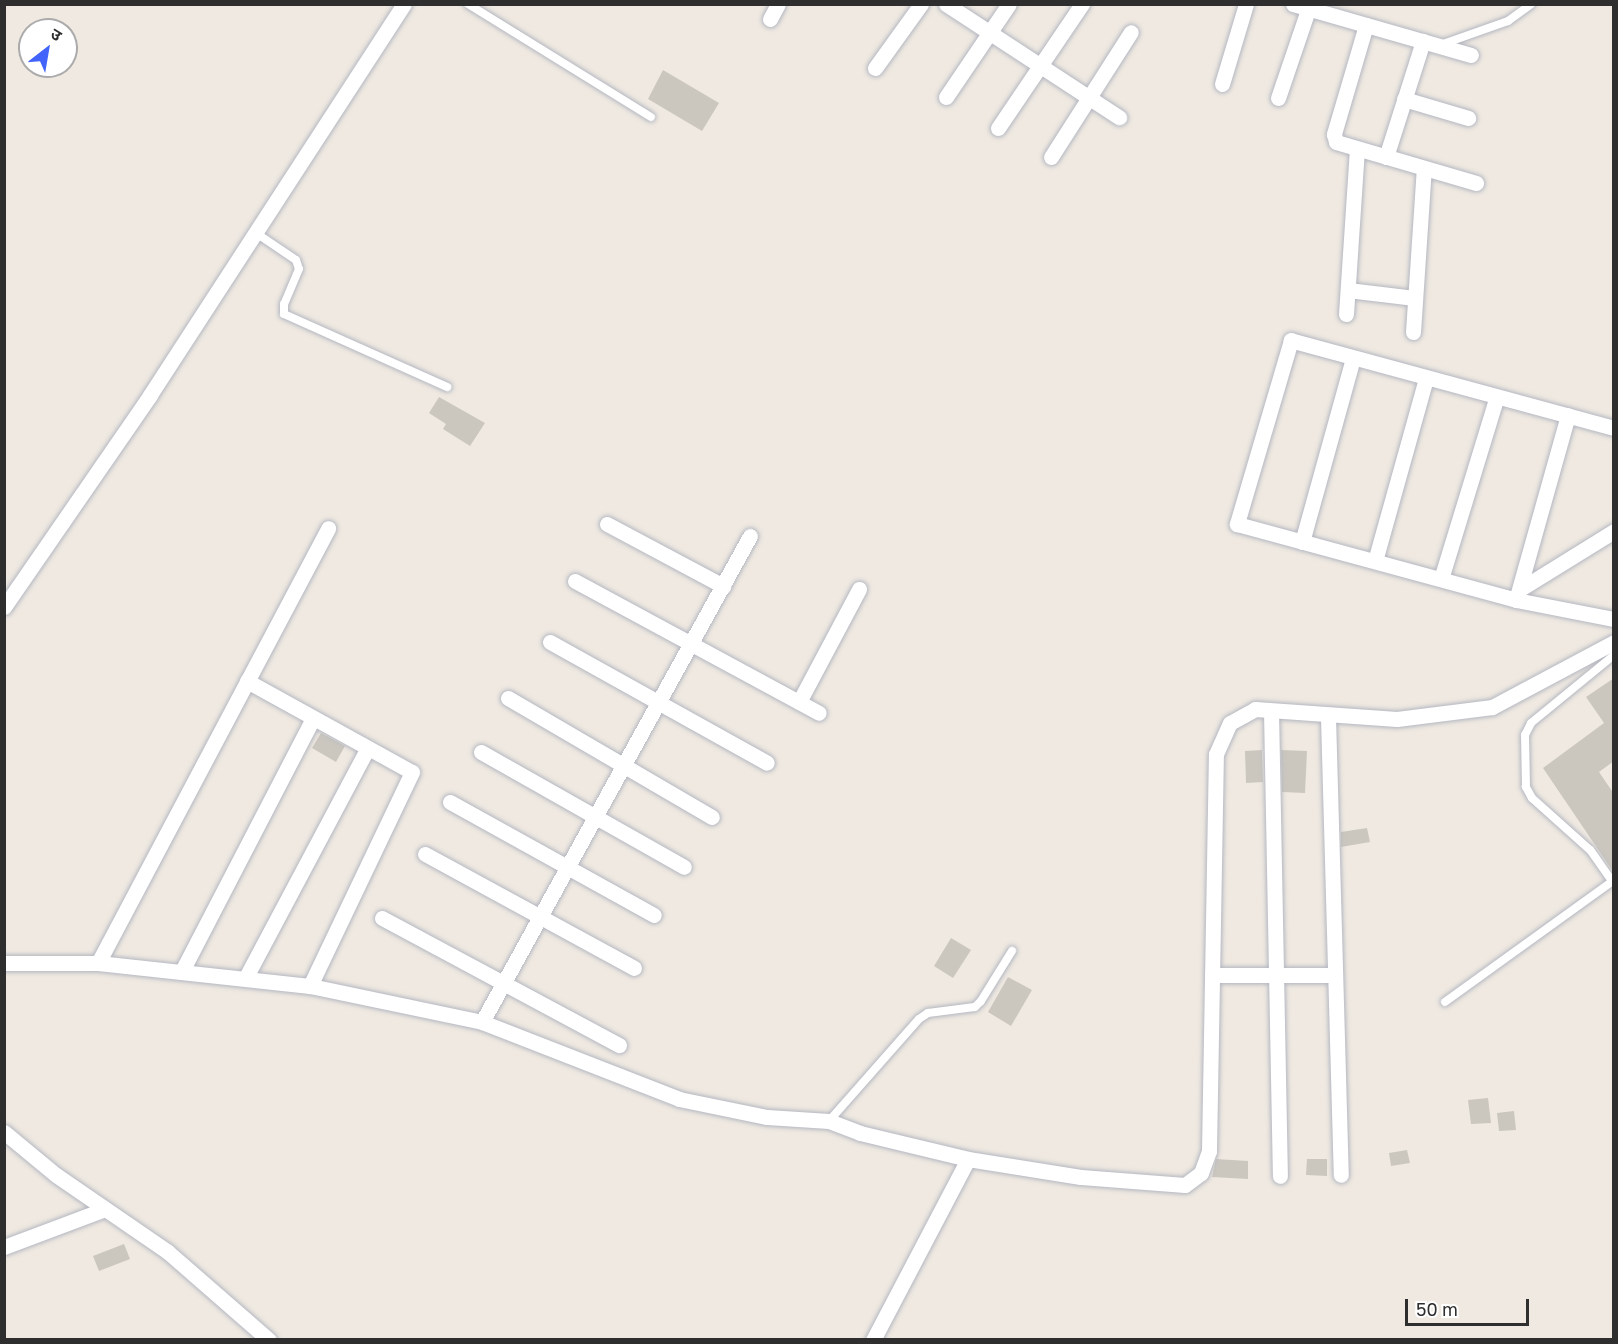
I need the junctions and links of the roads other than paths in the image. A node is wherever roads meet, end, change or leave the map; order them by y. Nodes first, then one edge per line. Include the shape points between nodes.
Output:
1 (404, 4) edge
2 (468, 4) edge
3 (778, 4) edge
4 (921, 4) edge
5 (946, 4) edge
6 (1009, 4) edge
7 (1082, 4) edge
8 (1246, 4) edge
9 (1293, 4) edge
10 (1531, 4) edge
11 (1310, 7) edge
12 (770, 19) dead end
13 (1366, 25) junction
14 (1131, 32) dead end
15 (990, 33) junction
16 (1423, 41) junction
17 (1438, 45) junction
18 (1471, 55) dead end
19 (1040, 66) junction
20 (875, 68) dead end
21 (1222, 84) dead end
22 (946, 97) dead end
23 (1089, 98) junction
24 (1278, 98) dead end
25 (1404, 99) junction
26 (651, 117) dead end
27 (1119, 117) dead end
28 (1468, 117) dead end
29 (998, 128) dead end
30 (1357, 149) junction
31 (1051, 157) dead end
32 (1386, 157) junction
33 (1424, 168) junction
34 (1476, 183) dead end
35 (256, 233) junction
36 (1348, 291) junction
37 (1415, 298) junction
38 (1346, 314) dead end
39 (1413, 333) dead end
40 (1353, 358) junction
41 (1426, 378) junction
42 (447, 387) dead end
43 (1496, 399) junction
44 (1568, 415) junction
45 (1614, 428) edge
46 (607, 524) dead end
47 (328, 528) dead end
48 (1612, 528) edge
49 (750, 536) dead end
50 (1302, 542) junction
51 (1375, 561) junction
52 (1441, 579) junction
53 (574, 581) dead end
54 (723, 586) junction
55 (859, 589) dead end
56 (1519, 594) junction
57 (4, 607) edge
58 (1614, 619) edge
59 (550, 642) dead end
60 (1614, 642) edge
61 (690, 645) junction
62 (1614, 655) edge
63 (247, 681) junction
64 (508, 698) dead end
65 (659, 702) junction
66 (799, 702) junction
67 (1271, 711) junction
68 (819, 713) dead end
69 (1328, 717) junction
70 (313, 718) junction
71 (368, 748) junction
72 (481, 752) dead end
73 (766, 763) dead end
74 (623, 766) junction
75 (450, 802) dead end
76 (595, 817) junction
77 (712, 817) dead end
78 (426, 854) dead end
79 (568, 867) junction
80 (684, 867) dead end
81 (1613, 881) edge
82 (654, 915) dead end
83 (382, 918) dead end
84 (540, 918) junction
85 (1011, 951) dead end
86 (4, 963) edge
87 (98, 963) junction
88 (634, 968) dead end
89 (182, 971) junction
90 (1212, 975) junction
91 (1276, 975) junction
92 (1335, 975) junction
93 (246, 977) junction
94 (503, 984) junction
95 (310, 986) junction
96 (1445, 1002) dead end
97 (482, 1022) junction
98 (619, 1045) dead end
99 (829, 1121) junction
100 (4, 1132) edge
101 (968, 1159) junction
102 (1341, 1175) dead end
103 (1280, 1176) dead end
104 (105, 1209) junction
105 (4, 1247) edge
106 (269, 1340) edge
107 (873, 1340) edge

1 - 35 street
2 - 26 lane
3 - 12 street
4 - 20 street
5 - 15 street
6 - 15 street
7 - 19 street
8 - 21 street
9 - 11 street
10 - 17 lane via 1508,21
11 - 13 street
11 - 24 street
13 - 16 street
13 - 30 street via 1334,134 1336,142
14 - 23 street
15 - 19 street
15 - 22 street
16 - 17 street
16 - 25 street
17 - 18 street
19 - 23 street
19 - 29 street
23 - 27 street
23 - 31 street
25 - 28 street
25 - 32 street
30 - 32 street
30 - 36 street
32 - 33 street
33 - 34 street
33 - 37 street
35 - 42 lane via 296,260 299,269 284,304 284,315
35 - 57 street via 36,565
36 - 37 street
36 - 38 street
37 - 39 street
40 - 41 street
40 - 50 street
40 - 50 street via 1291,340 1237,524
41 - 43 street
41 - 51 street
43 - 44 street
43 - 52 street
44 - 45 street
44 - 56 street
46 - 54 street
47 - 63 street
48 - 56 street
49 - 54 street
50 - 51 street
51 - 52 street
52 - 56 street
53 - 61 street
54 - 61 street
55 - 66 street
56 - 58 street
59 - 65 street
60 - 69 street via 1492,707 1397,719
61 - 65 street
61 - 66 street
62 - 81 lane via 1531,723 1525,735 1526,787 1532,798 1590,850
63 - 70 street
63 - 87 street
64 - 74 street
65 - 73 street
65 - 74 street
66 - 68 street
67 - 69 street
67 - 90 street via 1255,709 1242,714 1221,737 1216,754
67 - 91 street
69 - 92 street
70 - 71 street
70 - 89 street
71 - 93 street
71 - 95 street via 412,772
72 - 76 street
74 - 76 street
74 - 77 street
75 - 79 street
76 - 79 street
76 - 80 street
78 - 84 street
79 - 82 street
79 - 84 street
81 - 96 lane
83 - 94 street
84 - 88 street
84 - 94 street
85 - 99 lane via 981,1001 966,1009 939,1011 919,1019
86 - 87 street
87 - 89 street
89 - 93 street
90 - 91 street
90 - 101 street via 1209,1151 1194,1180 1185,1185 1164,1185
91 - 92 street
91 - 103 street
92 - 102 street
93 - 95 street
94 - 97 street
94 - 98 street
95 - 97 street
97 - 99 street via 573,1055 658,1094 767,1117
99 - 101 street via 860,1133
100 - 104 street
101 - 107 street
104 - 105 street
104 - 106 street via 195,1274

